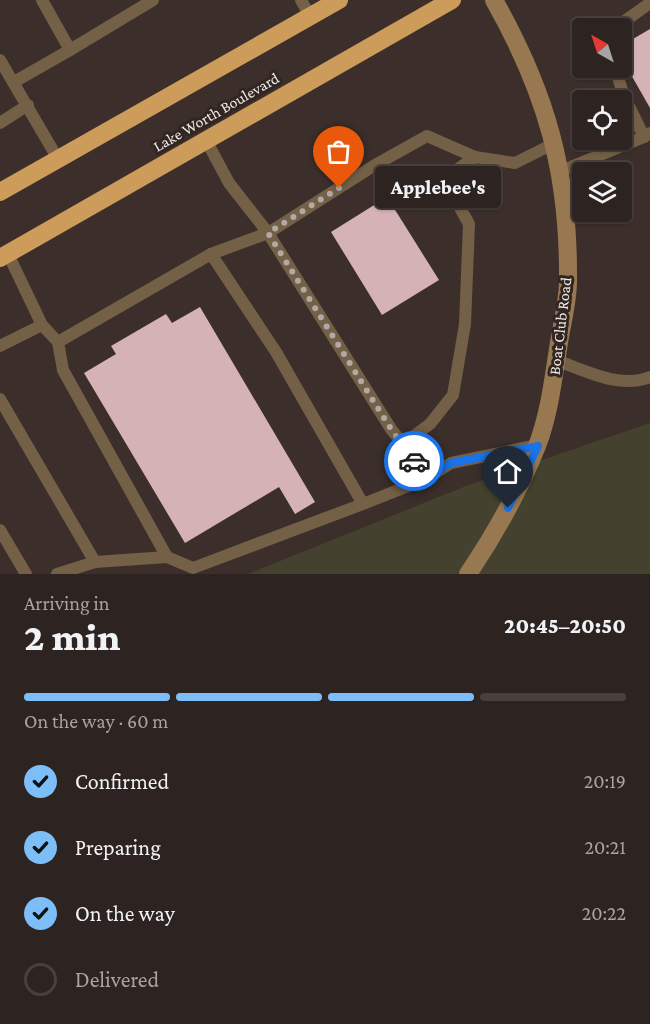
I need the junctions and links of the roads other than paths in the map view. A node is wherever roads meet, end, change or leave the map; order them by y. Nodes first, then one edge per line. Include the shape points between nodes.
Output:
1 (42, 0) edge
2 (153, 0) edge
3 (301, 0) edge
4 (339, 0) edge
5 (452, 0) edge
6 (494, 0) edge
7 (650, 3) edge
8 (310, 16) junction
9 (629, 18) edge
10 (70, 50) junction
11 (0, 60) edge
12 (618, 78) edge
13 (14, 82) junction
14 (28, 105) junction
15 (0, 123) edge
16 (647, 135) edge
17 (206, 140) junction
18 (555, 142) junction
19 (475, 157) junction
20 (58, 159) junction
21 (561, 171) junction
22 (0, 192) edge
23 (268, 233) junction
24 (211, 254) junction
25 (4, 256) edge
26 (42, 325) junction
27 (58, 342) junction
28 (0, 346) edge
29 (556, 360) junction
30 (650, 377) edge
31 (0, 399) edge
32 (403, 444) junction
33 (538, 446) junction
34 (426, 479) junction
35 (363, 504) junction
36 (0, 530) edge
37 (167, 557) junction
38 (95, 562) junction
39 (26, 574) edge
40 (57, 574) edge
41 (468, 574) edge

1 - 10 lane
2 - 10 lane
3 - 8 lane
4 - 8 highway
5 - 17 highway, Lake Worth Boulevard
6 - 18 main road, Boat Club Road via 518,44
7 - 9 lane
8 - 20 highway
10 - 13 lane
11 - 13 lane
12 - 16 lane
13 - 14 lane
14 - 15 lane
14 - 20 lane
16 - 21 lane
17 - 23 lane via 229,183
17 - 25 highway, Lake Worth Boulevard
18 - 19 lane via 515,163
18 - 21 main road, Boat Club Road
19 - 23 lane via 427,135
19 - 32 lane via 444,179 468,224 465,324 453,395 430,424
20 - 22 highway
21 - 29 main road, Boat Club Road via 568,283
23 - 24 lane
23 - 32 lane
24 - 27 lane
24 - 35 lane via 276,352
25 - 26 lane
26 - 27 lane
26 - 28 lane
27 - 37 lane via 63,370
29 - 30 lane via 608,379 636,383
29 - 33 main road, Boat Club Road
31 - 38 lane
32 - 34 lane
33 - 34 lane via 451,463
33 - 41 main road, Boat Club Road via 498,528
34 - 35 lane
35 - 37 lane via 193,568
36 - 39 lane
37 - 38 lane
38 - 40 lane

